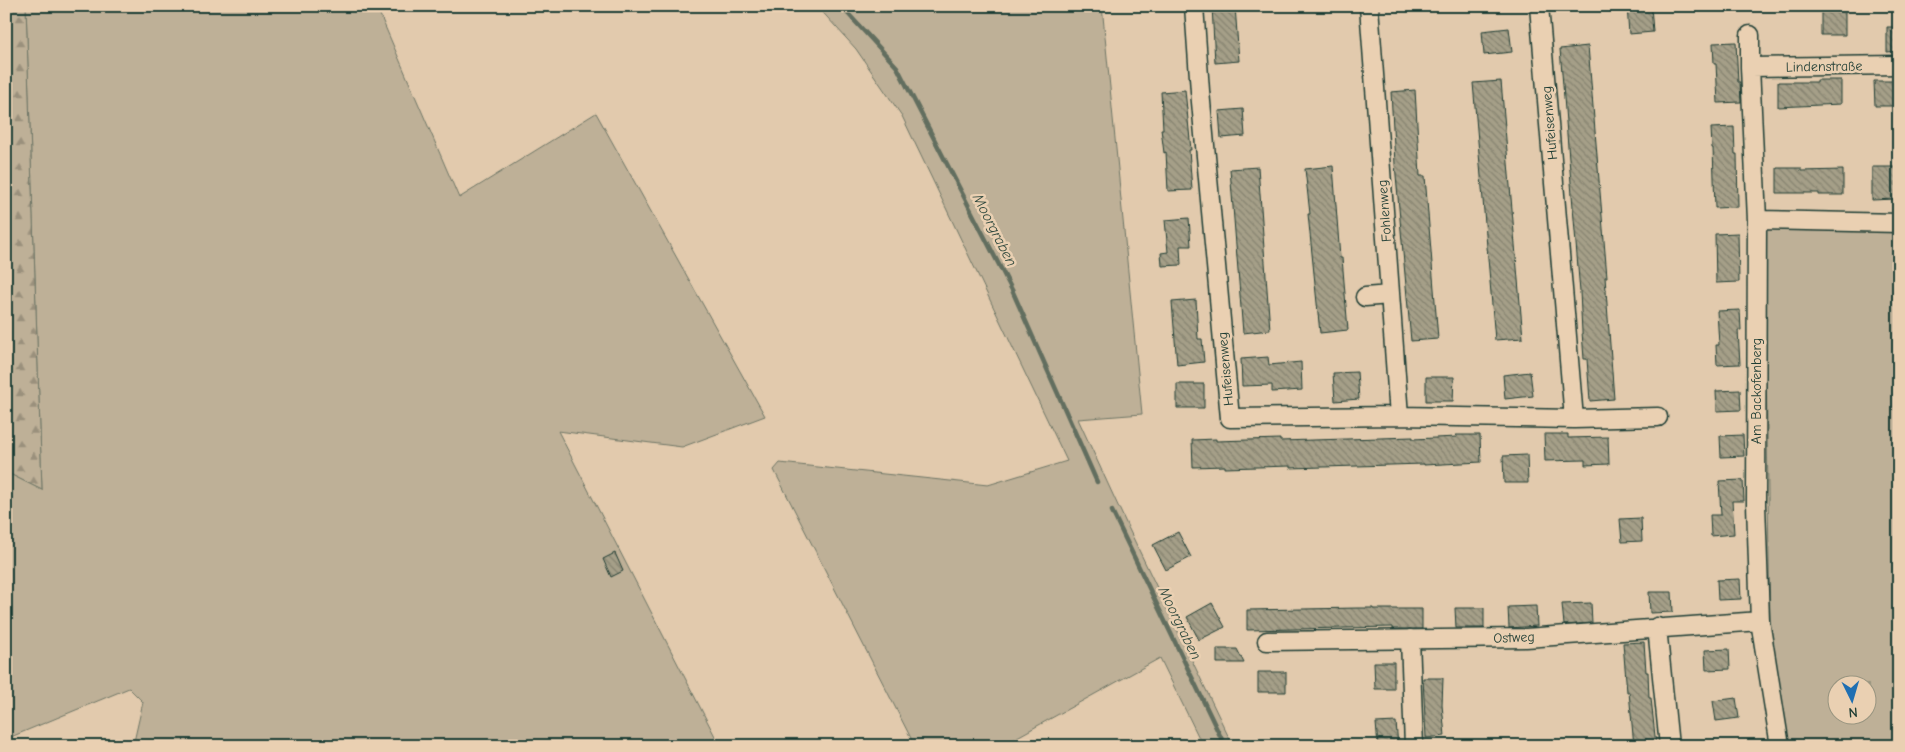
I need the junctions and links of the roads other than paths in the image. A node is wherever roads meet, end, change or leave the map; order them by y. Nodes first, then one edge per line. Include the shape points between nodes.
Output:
1 (1194, 6) edge
2 (1369, 6) edge
3 (1540, 6) edge
4 (1750, 35) dead end
5 (1899, 65) edge
6 (1750, 67) junction
7 (1757, 220) junction
8 (1899, 223) edge
9 (1390, 295) junction
10 (1365, 297) dead end
11 (1399, 416) junction
12 (1658, 416) dead end
13 (1574, 419) junction
14 (1760, 620) junction
15 (1657, 627) junction
16 (1410, 639) junction
17 (1267, 641) dead end
18 (1414, 746) edge
19 (1669, 746) edge
20 (1780, 746) edge

1 - 11 street, Hufeisenweg via 1230,418
2 - 9 street, Fohlenweg
3 - 13 street, Hufeisenweg
4 - 6 street, Am Backofenberg
5 - 6 street, Lindenstraße
6 - 7 street, Am Backofenberg
7 - 8 street
7 - 14 street, Am Backofenberg via 1756,504
9 - 10 street
9 - 11 street, Fohlenweg
11 - 13 street, Hufeisenweg
12 - 13 street, Hufeisenweg
14 - 15 street, Ostweg
14 - 20 street, Am Backofenberg
15 - 16 street, Ostweg via 1526,638
15 - 19 street
16 - 17 street, Ostweg
16 - 18 street

